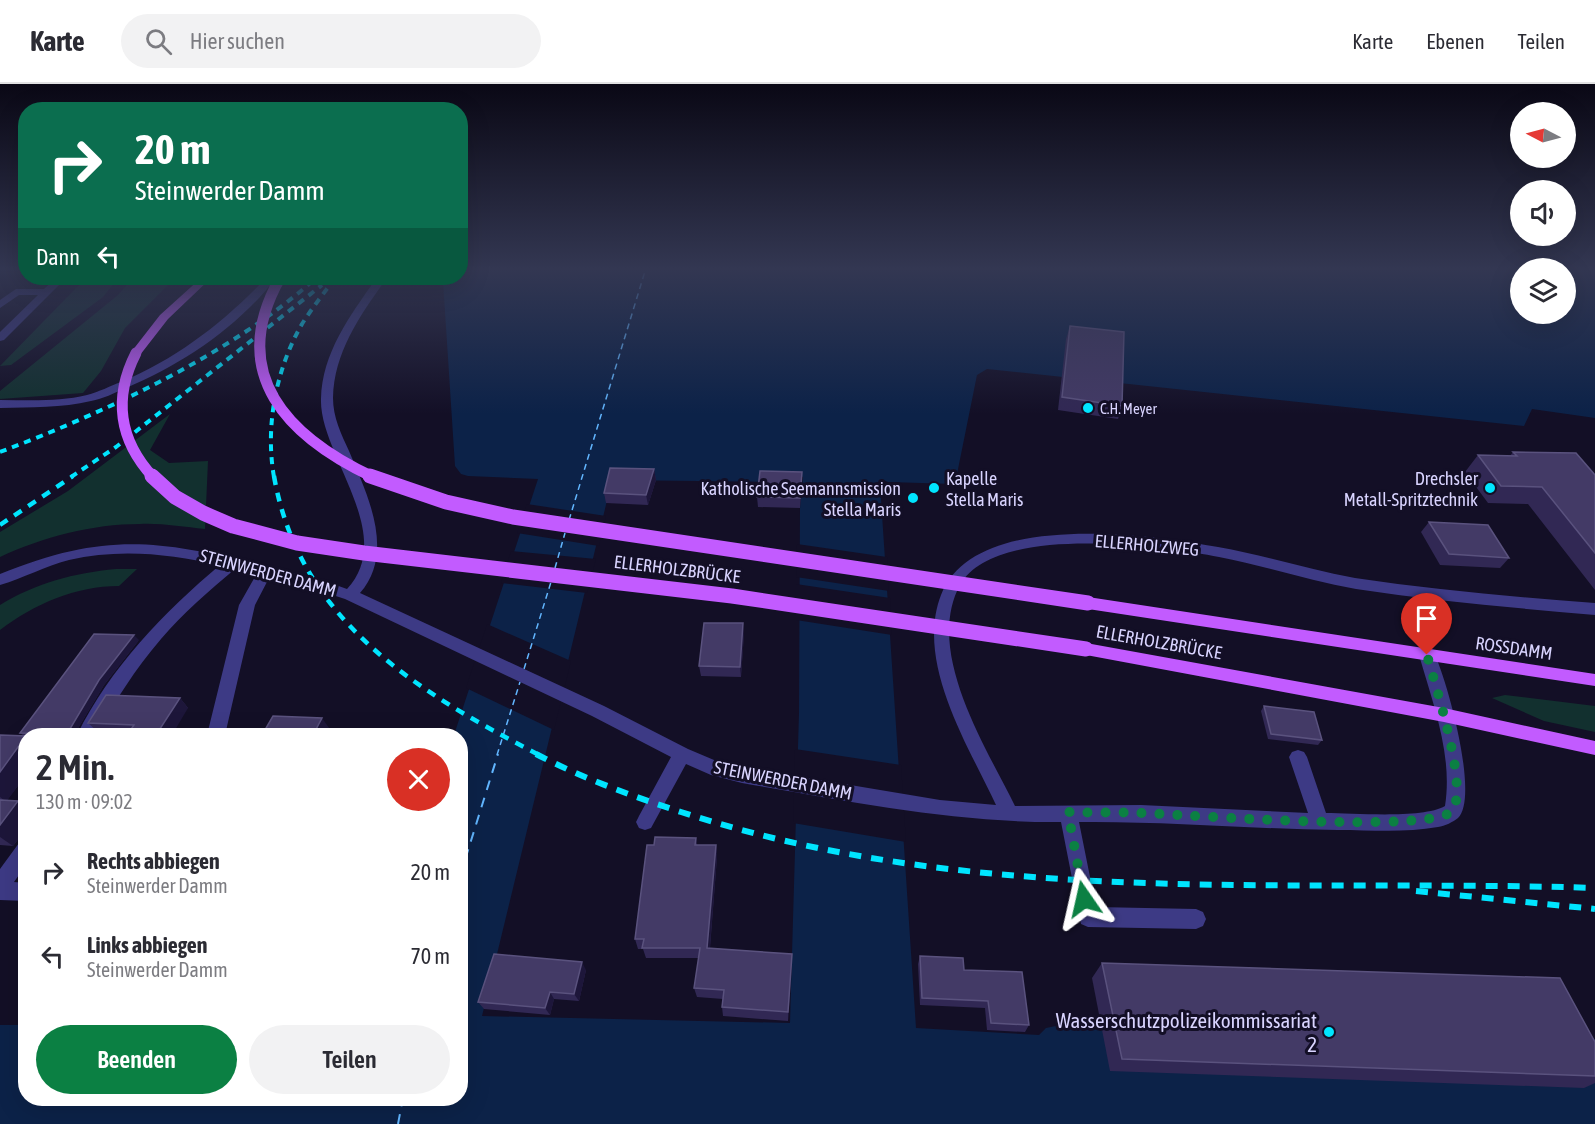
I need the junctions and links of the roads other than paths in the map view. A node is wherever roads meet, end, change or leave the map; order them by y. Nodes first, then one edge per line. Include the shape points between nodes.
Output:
1 (21, 317) edge
2 (165, 317) edge
3 (235, 317) edge
4 (262, 317) edge
5 (354, 317) edge
6 (0, 338) edge
7 (0, 404) edge
8 (233, 562) junction
9 (265, 572) junction
10 (0, 580) edge
11 (350, 595) junction
12 (1595, 609) edge
13 (1427, 655) junction
14 (1595, 680) edge
15 (1444, 716) junction
16 (90, 728) edge
17 (218, 728) edge
18 (1595, 748) edge
19 (682, 753) junction
20 (1298, 757) dead end
21 (1068, 812) junction
22 (1010, 814) junction
23 (645, 822) dead end
24 (1320, 822) junction
25 (18, 860) edge
26 (0, 885) edge
27 (0, 891) edge
28 (18, 892) edge
29 (1196, 919) dead end

1 - 6 street
2 - 15 main road, ELLERHOLZBRÜCKE, bridge via 135,353 123,382 126,432 145,468 161,485 192,507 263,535 398,557 756,598 1086,649
3 - 7 street via 181,357 140,379 90,398
4 - 13 main road, ELLERHOLZBRÜCKE, bridge via 258,360 267,385 287,418 315,444 377,479 433,499 513,518
5 - 11 street via 338,346 327,399 332,427 360,497 370,541 368,570
8 - 9 street, STEINWERDER DAMM
8 - 10 street, STEINWERDER DAMM via 175,550 120,546 62,556
8 - 16 street via 154,636
9 - 11 street, STEINWERDER DAMM
9 - 17 street via 247,605
11 - 19 street, STEINWERDER DAMM
12 - 22 street, ELLERHOLZWEG via 1467,598 1353,582 1172,544 1092,539 1008,548 976,562 957,578 947,601 941,638 949,682
13 - 14 main road, ROSSDAMM
13 - 15 street, STEINWERDER DAMM
15 - 18 main road
15 - 24 street, STEINWERDER DAMM via 1456,784 1453,811 1440,819 1415,822
19 - 22 street, STEINWERDER DAMM via 711,767 759,778 940,808
19 - 23 street
20 - 24 street
21 - 22 street, STEINWERDER DAMM
21 - 24 street, STEINWERDER DAMM
21 - 29 street via 1088,917
25 - 26 street
27 - 28 street

